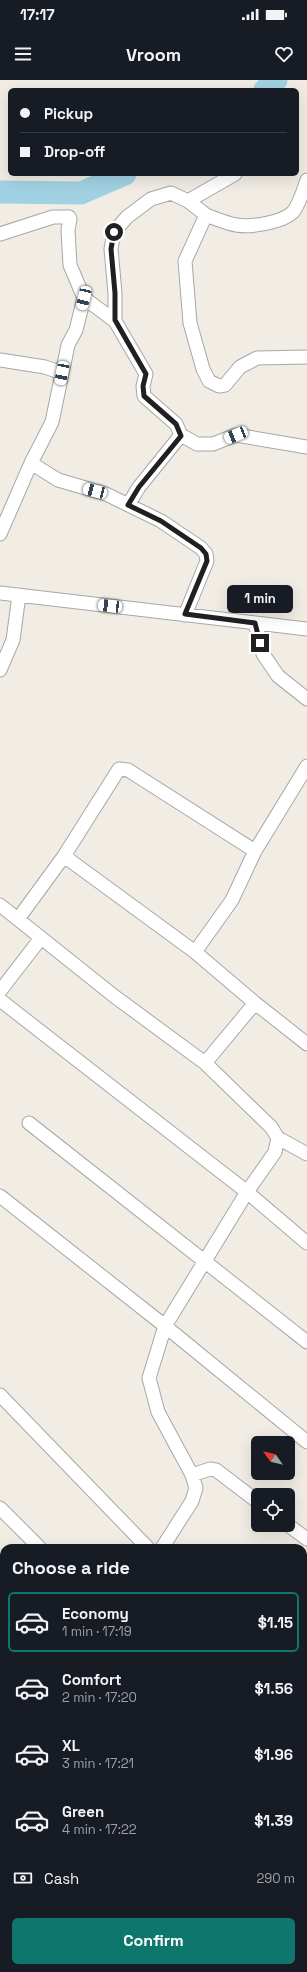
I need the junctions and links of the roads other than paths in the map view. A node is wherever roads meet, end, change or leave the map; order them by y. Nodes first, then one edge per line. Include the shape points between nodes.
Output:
1 (232, 176) edge
2 (307, 180) edge
3 (188, 201) junction
4 (206, 214) junction
5 (0, 234) edge
6 (84, 298) junction
7 (115, 320) junction
8 (307, 357) edge
9 (0, 360) edge
10 (62, 373) junction
11 (181, 436) junction
12 (306, 449) edge
13 (31, 463) junction
14 (128, 505) junction
15 (0, 534) edge
16 (0, 593) edge
17 (19, 595) junction
18 (185, 614) junction
19 (255, 623) junction
20 (307, 629) edge
21 (0, 670) edge
22 (307, 699) edge
23 (307, 766) edge
24 (255, 851) junction
25 (64, 856) junction
26 (0, 905) edge
27 (18, 919) junction
28 (41, 938) junction
29 (195, 952) junction
30 (0, 991) edge
31 (0, 1000) edge
32 (255, 1003) junction
33 (307, 1044) edge
34 (205, 1063) junction
35 (29, 1123) dead end
36 (278, 1138) junction
37 (307, 1154) edge
38 (247, 1192) junction
39 (1, 1200) edge
40 (307, 1242) edge
41 (204, 1261) junction
42 (165, 1326) junction
43 (307, 1342) edge
44 (3, 1403) edge
45 (307, 1442) edge
46 (192, 1475) junction
47 (251, 1497) edge
48 (0, 1508) edge
49 (295, 1530) edge
50 (307, 1539) edge
51 (36, 1544) edge
52 (144, 1544) edge
53 (165, 1544) edge

1 - 3 street
2 - 4 street via 293,212 279,221 249,227 230,224
3 - 4 street
3 - 7 street via 170,193 151,199 127,217 114,232 111,249
4 - 8 street via 185,261 190,323 209,381 219,386 225,385 240,367 257,358
5 - 6 street via 53,217 69,217 70,265
6 - 7 street
6 - 10 street via 76,330 68,345
7 - 11 street via 146,374 144,396 176,424
9 - 10 street via 45,367
10 - 13 street via 52,422
11 - 12 street via 197,444 213,444 236,435
11 - 14 street via 139,487
13 - 14 street via 58,480 106,494
13 - 15 street
14 - 18 street via 161,521 206,554 207,561
16 - 17 street
17 - 18 street
17 - 21 street via 13,640
18 - 19 street
19 - 20 street
19 - 22 street via 263,654 278,676
23 - 24 street
24 - 25 street via 128,770 119,769
24 - 29 street via 232,900
25 - 27 street
25 - 29 street
26 - 27 street
27 - 28 street
28 - 30 street
28 - 34 street
29 - 32 street
31 - 38 street
32 - 33 street
32 - 34 street
34 - 36 street via 271,1127
35 - 41 street
36 - 37 street
36 - 38 street via 275,1152
38 - 40 street
38 - 41 street
39 - 42 street
41 - 42 street
41 - 43 street
42 - 45 street
42 - 46 street via 149,1378 158,1412
44 - 52 street
46 - 47 street via 210,1469 216,1470
46 - 53 street via 196,1488 192,1501
48 - 51 street
49 - 50 street

